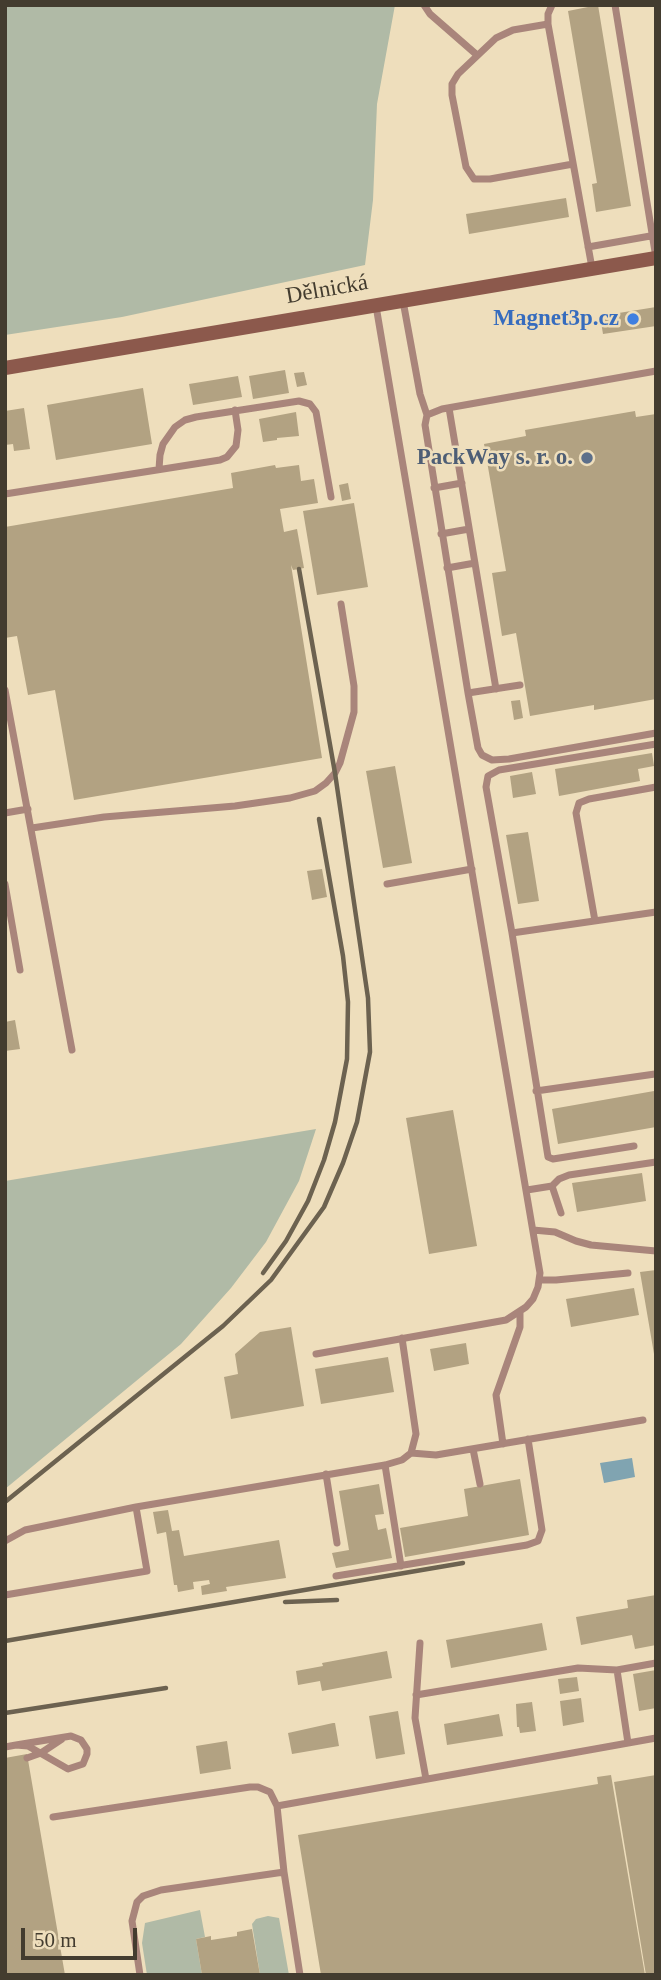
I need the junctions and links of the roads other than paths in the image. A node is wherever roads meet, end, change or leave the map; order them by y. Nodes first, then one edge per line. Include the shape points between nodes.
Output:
1 (424, 5) edge
2 (552, 5) edge
3 (615, 5) edge
4 (548, 24) junction
5 (478, 55) junction
6 (573, 164) junction
7 (654, 236) edge
8 (588, 247) junction
9 (656, 258) edge
10 (592, 268) junction
11 (403, 301) junction
12 (376, 305) junction
13 (5, 368) edge
14 (656, 371) edge
15 (449, 408) junction
16 (235, 410) junction
17 (427, 415) junction
18 (159, 469) junction
19 (461, 483) junction
20 (433, 488) junction
21 (5, 494) edge
22 (331, 497) dead end
23 (469, 529) junction
24 (441, 534) junction
25 (475, 563) junction
26 (447, 568) junction
27 (341, 604) dead end
28 (520, 685) dead end
29 (496, 689) junction
30 (5, 690) edge
31 (468, 693) junction
32 (656, 733) edge
33 (656, 744) edge
34 (656, 787) edge
35 (28, 809) junction
36 (5, 813) edge
37 (32, 828) junction
38 (472, 869) junction
39 (5, 884) edge
40 (387, 884) dead end
41 (656, 912) edge
42 (595, 921) junction
43 (512, 933) junction
44 (20, 970) dead end
45 (72, 1050) dead end
46 (655, 1074) edge
47 (536, 1091) junction
48 (634, 1146) dead end
49 (656, 1162) edge
50 (552, 1186) junction
51 (527, 1190) junction
52 (561, 1213) dead end
53 (533, 1230) junction
54 (656, 1251) edge
55 (628, 1273) dead end
56 (539, 1280) junction
57 (520, 1311) junction
58 (402, 1338) junction
59 (316, 1354) dead end
60 (643, 1420) dead end
61 (528, 1439) junction
62 (503, 1444) junction
63 (473, 1449) junction
64 (411, 1453) junction
65 (385, 1465) junction
66 (326, 1475) junction
67 (480, 1484) dead end
68 (136, 1507) junction
69 (5, 1541) edge
70 (337, 1544) dead end
71 (401, 1566) junction
72 (336, 1576) dead end
73 (5, 1595) edge
74 (420, 1643) dead end
75 (656, 1663) edge
76 (617, 1670) junction
77 (416, 1695) junction
78 (64, 1738) junction
79 (656, 1738) edge
80 (628, 1743) junction
81 (16, 1745) junction
82 (5, 1747) edge
83 (41, 1753) junction
84 (27, 1758) dead end
85 (63, 1766) junction
86 (426, 1779) junction
87 (277, 1806) junction
88 (53, 1817) dead end
89 (284, 1872) junction
90 (140, 1975) edge
91 (300, 1975) edge

1 - 5 lane
2 - 4 lane
3 - 7 lane
4 - 5 lane via 507,32
4 - 6 lane
5 - 6 lane via 458,74 452,90 470,176 484,180
6 - 8 lane
7 - 8 lane
7 - 9 lane
8 - 10 lane
9 - 10 street, Dělnická
10 - 11 street, Dělnická
11 - 12 street, Dělnická
11 - 17 lane
12 - 13 street, Dělnická
12 - 38 lane
14 - 15 lane
15 - 17 lane
15 - 19 lane
16 - 18 lane via 195,417 175,427 163,444
16 - 18 lane via 238,438 227,457
16 - 22 lane via 299,401 314,408
17 - 20 lane
18 - 21 lane
19 - 20 lane
19 - 23 lane
20 - 24 lane
23 - 24 lane
23 - 25 lane
24 - 26 lane
25 - 26 lane
25 - 29 lane
26 - 31 lane
27 - 37 lane via 354,712 335,774 316,791 246,805
28 - 29 lane
29 - 31 lane
30 - 35 lane
31 - 32 lane via 478,748 488,760
33 - 43 lane via 499,770 488,776 486,793
34 - 42 lane via 579,803 576,813
35 - 36 lane
35 - 37 lane
37 - 45 lane
38 - 40 lane
38 - 51 lane
39 - 44 lane
41 - 42 lane
42 - 43 lane
43 - 47 lane
46 - 47 lane
47 - 48 lane via 548,1157
49 - 50 lane via 569,1175
50 - 51 lane
50 - 52 lane
51 - 53 lane
53 - 54 lane via 555,1232 591,1245
53 - 56 lane
55 - 56 lane
56 - 57 lane via 533,1299
57 - 58 lane via 506,1320
57 - 62 lane via 520,1327 496,1395
58 - 59 lane
58 - 64 lane via 416,1434
60 - 61 lane
61 - 62 lane
61 - 71 lane via 542,1530 538,1541
62 - 63 lane
63 - 64 lane via 436,1455
63 - 67 lane
64 - 65 lane
65 - 66 lane
65 - 71 lane
66 - 68 lane
66 - 70 lane
68 - 69 lane via 25,1530
68 - 73 lane via 146,1571
71 - 72 lane
74 - 77 lane
75 - 76 lane
76 - 77 lane via 578,1668
76 - 80 lane
77 - 86 lane via 415,1718
78 - 81 lane
78 - 83 lane
78 - 85 lane via 55,1753
78 - 85 lane via 81,1740 87,1754 78,1767
79 - 80 lane
80 - 86 lane
81 - 82 lane
81 - 83 lane
83 - 84 lane
83 - 85 lane
86 - 87 lane
87 - 88 lane via 270,1792 250,1787
87 - 89 lane
89 - 90 lane via 143,1896 132,1920
89 - 91 lane

